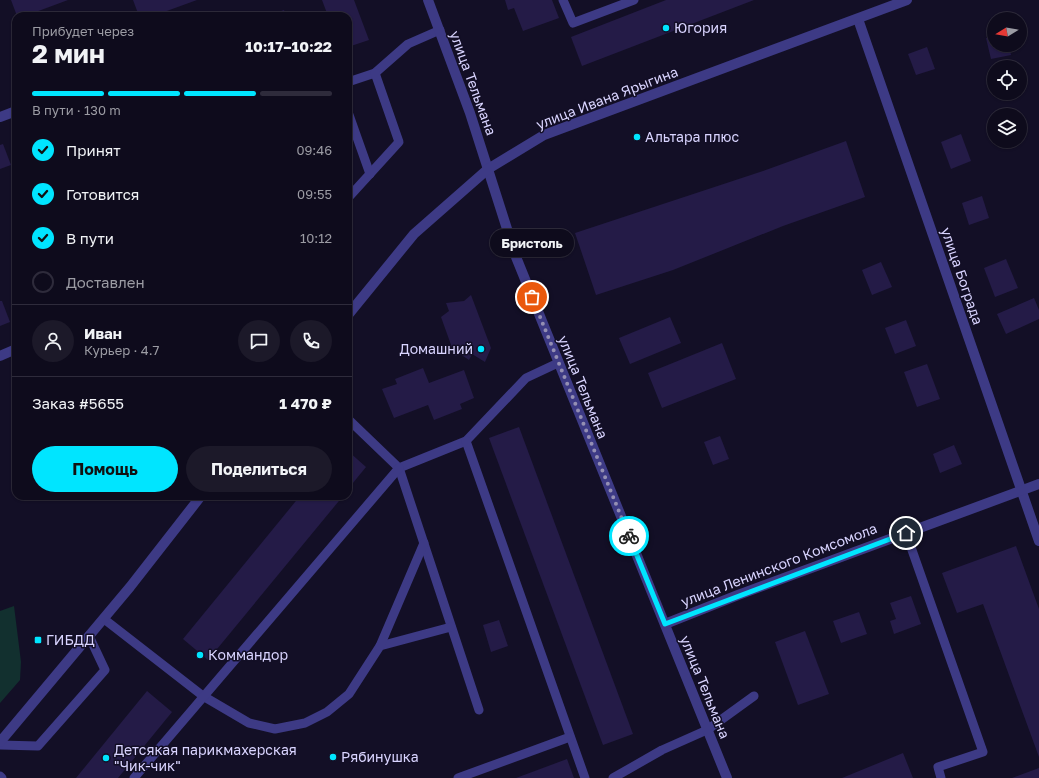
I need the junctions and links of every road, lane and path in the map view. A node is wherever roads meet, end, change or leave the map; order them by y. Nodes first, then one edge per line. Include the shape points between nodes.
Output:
1 (428, 0) edge
2 (563, 0) edge
3 (634, 0) edge
4 (907, 0) edge
5 (858, 19) junction
6 (440, 30) junction
7 (375, 73) junction
8 (352, 81) edge
9 (12, 112) edge
10 (0, 117) edge
11 (352, 123) edge
12 (488, 169) junction
13 (370, 174) junction
14 (352, 194) edge
15 (352, 310) edge
16 (12, 351) edge
17 (0, 356) edge
18 (558, 363) junction
19 (352, 423) edge
20 (466, 442) junction
21 (399, 468) junction
22 (1039, 484) edge
23 (1021, 490) junction
24 (198, 500) edge
25 (906, 533) junction
26 (1039, 541) edge
27 (424, 543) junction
28 (104, 618) junction
29 (665, 624) junction
30 (451, 627) junction
31 (89, 636) junction
32 (380, 646) junction
33 (203, 696) junction
34 (754, 696) dead end
35 (479, 710) dead end
36 (707, 730) junction
37 (570, 737) junction
38 (0, 742) edge
39 (0, 745) edge
40 (134, 778) edge
41 (458, 778) edge
42 (585, 778) edge
43 (613, 778) edge
44 (727, 778) edge
45 (941, 778) edge

1 - 6 street, улица Тельмана
2 - 3 lane via 573,23
4 - 5 street, улица Ивана Ярыгина
5 - 12 street, улица Ивана Ярыгина via 544,135
5 - 23 street, улица Бограда
6 - 7 lane via 408,44
6 - 12 street, улица Тельмана
7 - 8 lane
7 - 13 lane via 399,142
9 - 10 street
11 - 13 lane
12 - 15 street, улица Ивана Ярыгина via 414,234
12 - 18 street, улица Тельмана via 516,257
13 - 14 lane
16 - 17 street
18 - 20 lane via 526,378
18 - 29 street, улица Тельмана
19 - 21 lane
20 - 21 lane
20 - 37 lane
21 - 27 lane
21 - 33 lane
22 - 23 street, улица Ленинского Комсомола
23 - 25 street, улица Ленинского Комсомола
23 - 26 street, улица Бограда
24 - 28 street
25 - 29 street, улица Ленинского Комсомола
25 - 45 lane via 983,752 938,767
27 - 30 lane
27 - 32 lane
28 - 31 street
28 - 33 lane
29 - 36 street, улица Тельмана
30 - 32 lane
30 - 35 lane
31 - 38 street
31 - 39 lane via 105,670 38,746
32 - 33 lane via 350,694 327,712 305,723 275,729 249,723
33 - 40 lane
34 - 36 lane
36 - 43 lane via 662,750
36 - 44 street, улица Тельмана
37 - 41 lane
37 - 42 lane

